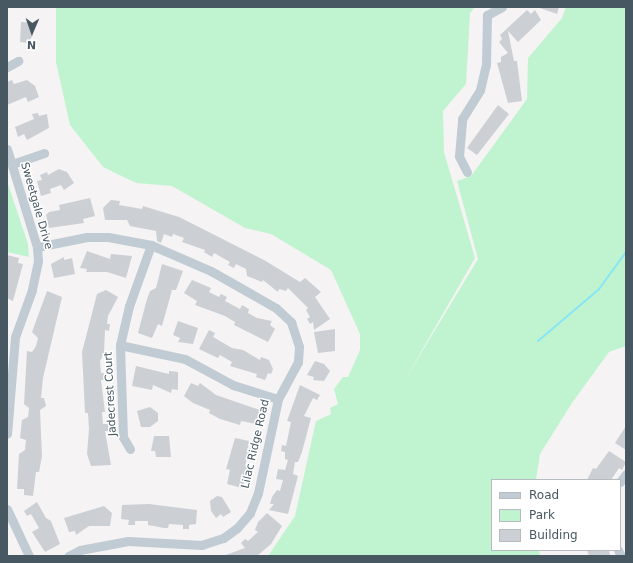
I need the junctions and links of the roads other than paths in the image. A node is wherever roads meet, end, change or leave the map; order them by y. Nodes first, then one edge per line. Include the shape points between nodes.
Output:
1 (502, 7) edge
2 (18, 61) dead end
3 (7, 67) edge
4 (7, 149) edge
5 (44, 153) dead end
6 (12, 164) junction
7 (467, 172) dead end
8 (151, 245) junction
9 (37, 247) junction
10 (120, 345) junction
11 (278, 399) junction
12 (7, 434) edge
13 (130, 449) dead end
14 (7, 509) edge
15 (29, 556) edge
16 (68, 556) edge

1 - 7 street via 486,15 486,65 480,90 462,119 459,156
2 - 3 street
4 - 6 street, Sweetgale Drive
5 - 6 street
6 - 9 street, Sweetgale Drive
8 - 9 street, Lilac Ridge Road via 108,237 87,237
8 - 10 street, Jadecrest Court via 129,306
8 - 11 street, Lilac Ridge Road via 212,271 276,308 291,322 297,335 298,362
9 - 12 street, Sweetgale Drive via 38,261 32,290 15,336
10 - 11 street via 185,360 233,385
10 - 13 street, Jadecrest Court via 123,437
11 - 16 street, Lilac Ridge Road via 258,493 250,512 237,528 223,538 202,545 128,541 80,550
14 - 15 street

